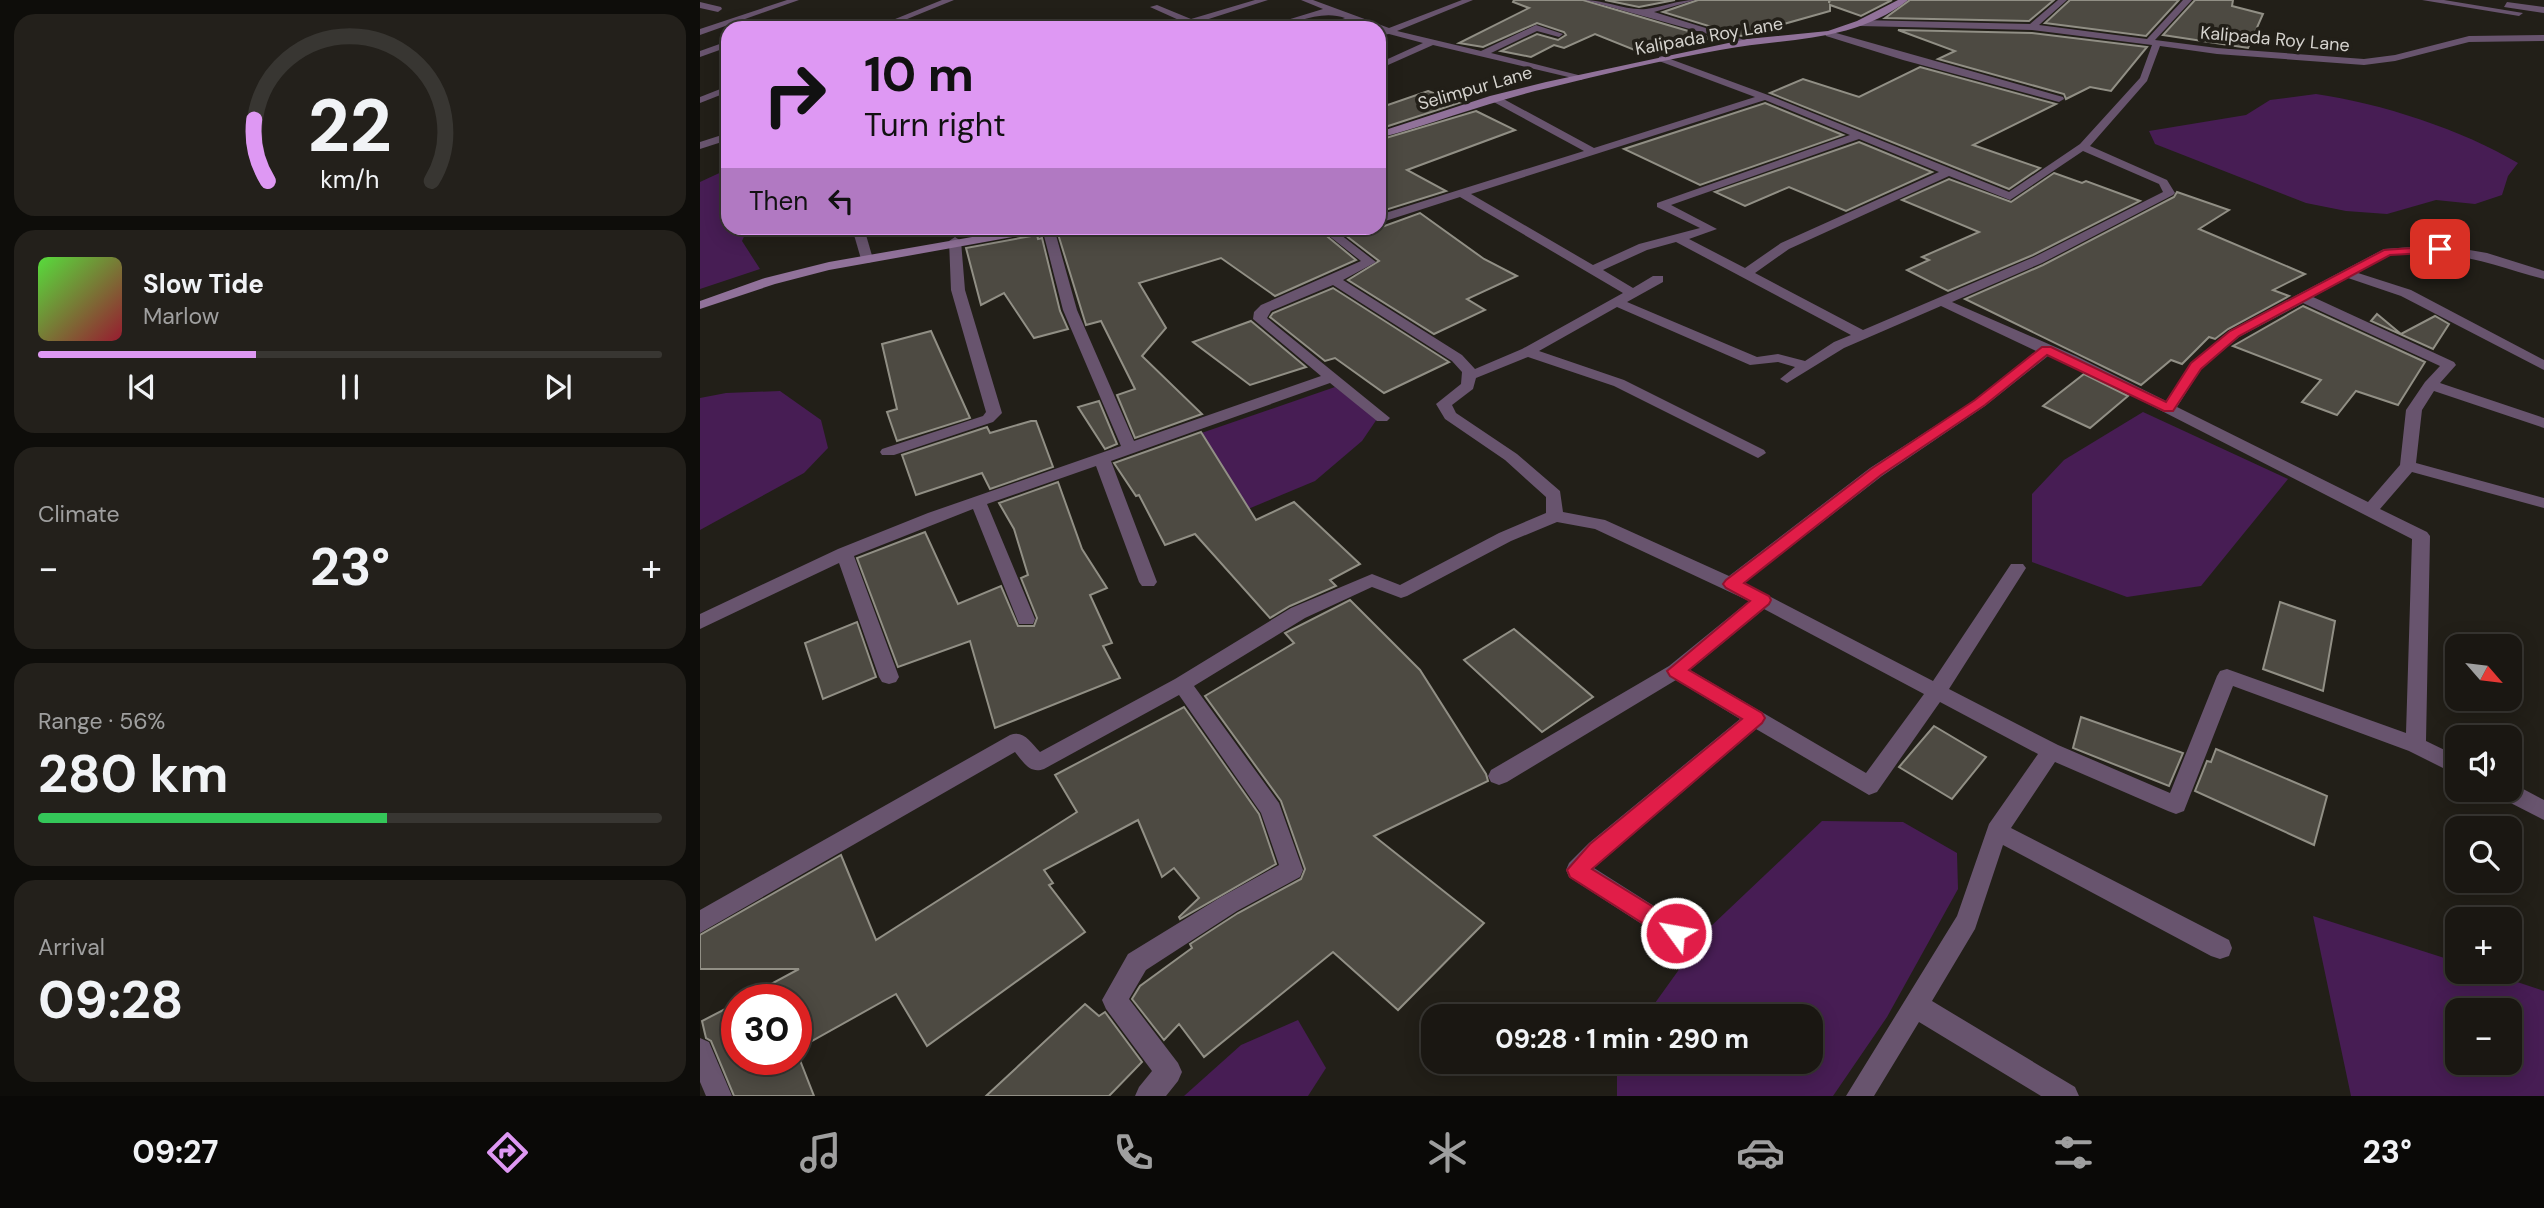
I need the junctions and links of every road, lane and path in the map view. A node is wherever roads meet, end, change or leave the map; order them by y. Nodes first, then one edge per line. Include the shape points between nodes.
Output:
1 (795, 0) edge
2 (950, 0) edge
3 (1264, 0) edge
4 (1305, 0) edge
5 (1469, 0) edge
6 (1589, 0) edge
7 (1691, 0) edge
8 (1904, 0) edge
9 (2063, 0) edge
10 (2188, 0) edge
11 (2426, 0) edge
12 (2473, 0) edge
13 (2517, 1) edge
14 (700, 5) edge
15 (1330, 5) edge
16 (1154, 7) dead end
17 (718, 9) dead end
18 (1233, 9) junction
19 (2544, 9) edge
20 (1645, 12) junction
21 (2519, 13) junction
22 (1352, 18) junction
23 (2536, 19) dead end
24 (733, 21) edge
25 (895, 21) edge
26 (1188, 21) edge
27 (1193, 21) edge
28 (1261, 21) edge
29 (1286, 21) edge
30 (1343, 21) edge
31 (1358, 21) edge
32 (1860, 23) junction
33 (721, 25) edge
34 (2032, 27) junction
35 (700, 32) edge
36 (1386, 32) edge
37 (1386, 33) edge
38 (1559, 34) dead end
39 (1829, 34) junction
40 (2544, 38) edge
41 (1748, 42) junction
42 (700, 43) edge
43 (1431, 43) junction
44 (2153, 43) junction
45 (721, 45) edge
46 (721, 48) edge
47 (700, 54) edge
48 (1480, 55) junction
49 (1662, 59) junction
50 (1386, 63) edge
51 (1581, 77) junction
52 (721, 92) edge
53 (1765, 97) junction
54 (1494, 98) junction
55 (2059, 99) dead end
56 (700, 100) edge
57 (1386, 133) edge
58 (1857, 136) junction
59 (721, 138) edge
60 (700, 146) edge
61 (2082, 147) junction
62 (1594, 152) junction
63 (1948, 172) junction
64 (1461, 193) junction
65 (1386, 217) edge
66 (860, 235) edge
67 (995, 235) edge
68 (1050, 235) edge
69 (1335, 235) edge
70 (1678, 238) junction
71 (955, 241) junction
72 (867, 259) junction
73 (1593, 270) junction
74 (1745, 274) junction
75 (2348, 274) junction
76 (2544, 275) edge
77 (1658, 279) dead end
78 (1334, 280) junction
79 (1632, 293) junction
80 (2303, 298) junction
81 (1617, 302) junction
82 (1942, 302) junction
83 (700, 305) edge
84 (1862, 335) junction
85 (2046, 350) junction
86 (1527, 352) junction
87 (1806, 366) junction
88 (2544, 366) edge
89 (1469, 376) junction
90 (1334, 377) junction
91 (1787, 379) dead end
92 (2430, 385) junction
93 (2169, 408) junction
94 (1382, 418) dead end
95 (2544, 423) edge
96 (1130, 449) junction
97 (888, 452) dead end
98 (1758, 453) dead end
99 (1102, 458) junction
100 (2408, 466) junction
101 (978, 502) junction
102 (2544, 503) edge
103 (2370, 510) junction
104 (1555, 516) junction
105 (844, 553) junction
106 (2017, 568) dead end
107 (1148, 582) dead end
108 (1731, 584) junction
109 (1763, 600) junction
110 (1026, 619) dead end
111 (700, 622) edge
112 (1676, 671) junction
113 (890, 677) dead end
114 (1181, 684) junction
115 (1937, 691) junction
116 (1755, 718) junction
117 (2416, 745) junction
118 (2051, 751) junction
119 (2445, 760) edge
120 (1499, 776) dead end
121 (2522, 799) edge
122 (2544, 811) edge
123 (1997, 831) junction
124 (700, 922) edge
125 (1676, 933) dead end
126 (2220, 947) dead end
127 (1916, 1005) junction
128 (700, 1051) edge
129 (719, 1096) edge
130 (1147, 1096) edge
131 (1859, 1096) edge
132 (2066, 1096) edge

1 - 24 street
2 - 25 street
3 - 18 street
4 - 15 street, Kalipada Roy Lane
5 - 36 street
6 - 20 street
7 - 20 street
8 - 32 street
9 - 34 street
10 - 44 street
11 - 21 street
12 - 19 street
13 - 19 street
13 - 21 street
14 - 17 street
15 - 22 street, Kalipada Roy Lane
15 - 29 street
16 - 26 street
18 - 27 street
18 - 28 street
20 - 41 street
21 - 23 street
22 - 30 street
22 - 31 street, Kalipada Roy Lane
32 - 34 street, Kalipada Roy Lane
32 - 39 street, Kalipada Roy Lane
33 - 35 street
34 - 44 street, Kalipada Roy Lane
37 - 43 street, Kalipada Roy Lane
38 - 48 street via 1536,27
39 - 41 street, Kalipada Roy Lane
39 - 55 street
40 - 44 street, Kalipada Roy Lane via 2469,39 2364,62
41 - 49 street, Kalipada Roy Lane
42 - 45 street
43 - 48 street, Kalipada Roy Lane
43 - 50 street
44 - 61 street via 2144,79
46 - 47 street
48 - 51 street, Kalipada Roy Lane
49 - 51 street, Kalipada Roy Lane
49 - 53 street
51 - 54 street, Selimpur Lane
52 - 56 street
53 - 58 street
53 - 62 street
54 - 57 street, Selimpur Lane
54 - 62 street
58 - 63 street
58 - 70 street via 1661,205 1711,229
59 - 60 street
61 - 63 street via 2010,197
61 - 82 street via 2163,182 2169,193 2038,260
62 - 64 street
63 - 74 street via 1785,246
64 - 65 street
64 - 73 street
66 - 72 street
67 - 71 street
68 - 96 street via 1070,310
69 - 78 street via 1370,262
70 - 73 street via 1643,247
70 - 74 street
71 - 72 street
71 - 97 street via 958,290 995,413
72 - 83 street via 770,281
73 - 79 street
74 - 84 street
75 - 76 street via 2388,252 2440,249 2487,257
75 - 80 street
75 - 88 street via 2406,293
77 - 79 street
78 - 89 street via 1457,358
78 - 90 street via 1266,308 1260,316
79 - 81 street
80 - 92 street via 2449,365
80 - 93 street via 2234,334 2196,366
81 - 86 street
81 - 87 street via 1755,362 1778,358
82 - 84 street
82 - 85 street
84 - 87 street
85 - 93 street
85 - 108 street
86 - 89 street
86 - 98 street via 1619,383
87 - 91 street
89 - 104 street via 1468,386 1444,404 1450,416 1511,457 1554,495
90 - 94 street
90 - 96 street
92 - 95 street
92 - 100 street via 2414,410
93 - 103 street
96 - 99 street
99 - 101 street
99 - 107 street
100 - 102 street
100 - 103 street
101 - 105 street
101 - 110 street
103 - 117 street via 2421,536
104 - 108 street via 1599,524
104 - 114 street via 1401,592 1372,580 1310,608
105 - 111 street
105 - 113 street
106 - 115 street
108 - 109 street
109 - 112 street
109 - 115 street
112 - 116 street
112 - 120 street
114 - 124 street via 1037,763 1017,741
114 - 130 street via 1271,809 1292,870 1137,962 1115,1000 1169,1072
115 - 116 street via 1869,786
115 - 118 street
116 - 125 street via 1577,870
117 - 118 street via 2227,676 2176,805
117 - 119 street
118 - 123 street
121 - 122 street
123 - 126 street
123 - 127 street via 1966,921
127 - 131 street
127 - 132 street
128 - 129 street

